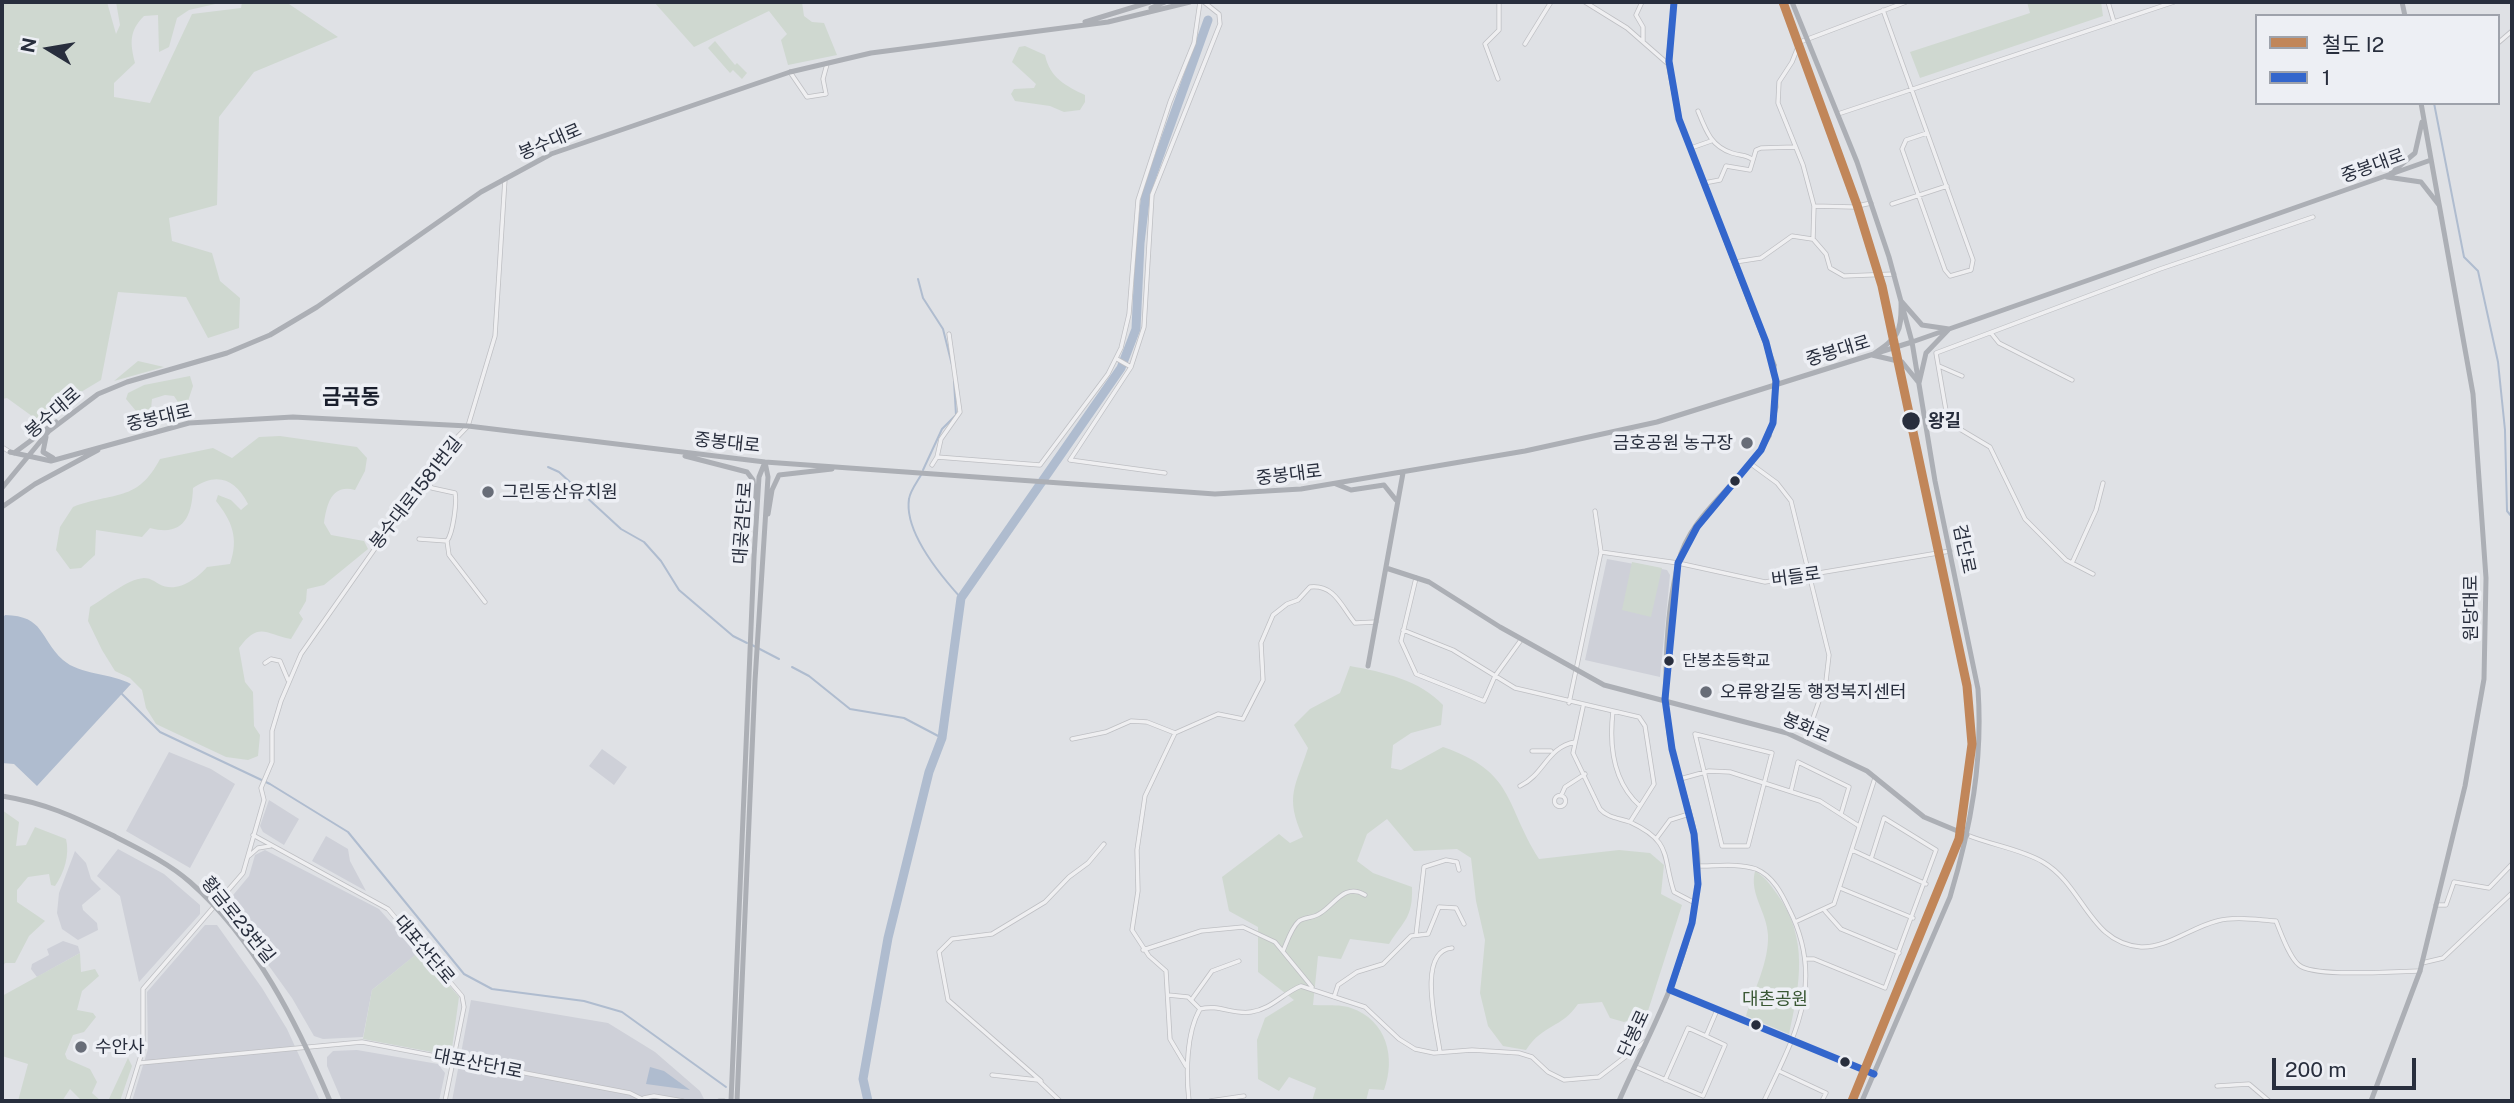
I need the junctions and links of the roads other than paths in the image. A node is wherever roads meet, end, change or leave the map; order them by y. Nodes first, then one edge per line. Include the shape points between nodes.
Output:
1 (1150, 2) edge
2 (1165, 2) edge
3 (1190, 2) edge
4 (1202, 2) edge
5 (1499, 2) edge
6 (1551, 2) edge
7 (1585, 2) edge
8 (1642, 2) edge
9 (1674, 2) edge
10 (1792, 2) edge
11 (1906, 2) edge
12 (2108, 2) edge
13 (2174, 2) edge
14 (1883, 10) junction
15 (1142, 13) junction
16 (2114, 22) junction
17 (1069, 27) junction
18 (1807, 38) junction
19 (1643, 41) junction
20 (1525, 44) dead end
21 (828, 63) junction
22 (1668, 64) junction
23 (790, 72) junction
24 (1498, 79) dead end
25 (1912, 90) junction
26 (2421, 105) edge
27 (1698, 111) dead end
28 (1838, 114) junction
29 (2423, 115) junction
30 (1927, 133) junction
31 (1711, 141) junction
32 (1795, 147) junction
33 (1691, 148) junction
34 (1753, 160) junction
35 (2431, 160) junction
36 (2384, 177) junction
37 (505, 178) junction
38 (1704, 183) junction
39 (1947, 186) junction
40 (1919, 196) junction
41 (1871, 203) junction
42 (1892, 204) dead end
43 (1814, 206) junction
44 (2440, 208) junction
45 (2313, 217) dead end
46 (1813, 239) junction
47 (1735, 262) junction
48 (1894, 274) junction
49 (1901, 301) junction
50 (1949, 329) junction
51 (1991, 333) junction
52 (949, 334) dead end
53 (1912, 342) junction
54 (1872, 355) junction
55 (1117, 359) junction
56 (1939, 366) junction
57 (1131, 367) junction
58 (1962, 376) dead end
59 (2072, 380) dead end
60 (1919, 383) junction
61 (68, 415) junction
62 (468, 426) junction
63 (49, 431) junction
64 (107, 445) junction
65 (2, 447) edge
66 (676, 452) junction
67 (12, 453) junction
68 (937, 457) junction
69 (25, 459) junction
70 (83, 459) junction
71 (61, 460) junction
72 (765, 462) junction
73 (1751, 464) junction
74 (932, 465) dead end
75 (838, 467) junction
76 (1165, 473) dead end
77 (1403, 473) junction
78 (424, 480) junction
79 (2103, 483) dead end
80 (1336, 484) junction
81 (2, 488) edge
82 (1397, 503) junction
83 (2, 507) edge
84 (1595, 511) dead end
85 (757, 517) junction
86 (764, 524) junction
87 (419, 539) dead end
88 (447, 541) junction
89 (1950, 551) junction
90 (1601, 552) junction
91 (1678, 563) junction
92 (2072, 563) junction
93 (1385, 568) junction
94 (2093, 574) dead end
95 (1809, 575) junction
96 (1416, 578) junction
97 (485, 602) dead end
98 (1376, 622) junction
99 (754, 630) junction
100 (1403, 630) junction
101 (1521, 639) junction
102 (265, 663) dead end
103 (1368, 666) dead end
104 (752, 668) junction
105 (1577, 671) junction
106 (1495, 676) junction
107 (289, 682) junction
108 (1665, 699) junction
109 (1569, 703) junction
110 (1583, 707) junction
111 (1614, 711) junction
112 (1175, 733) junction
113 (1072, 739) dead end
114 (1805, 741) junction
115 (1575, 742) junction
116 (1532, 751) dead end
117 (1553, 751) junction
118 (1702, 773) junction
119 (1585, 774) junction
120 (1875, 776) junction
121 (1680, 779) junction
122 (1765, 783) junction
123 (1520, 786) dead end
124 (1791, 791) junction
125 (2, 796) edge
126 (1561, 796) dead end
127 (1640, 806) junction
128 (1689, 814) junction
129 (1841, 814) junction
130 (1630, 822) junction
131 (1859, 826) junction
132 (253, 835) junction
133 (1967, 835) junction
134 (1656, 839) junction
135 (1104, 844) dead end
136 (274, 847) junction
137 (1852, 850) junction
138 (248, 857) junction
139 (1871, 859) junction
140 (2512, 864) edge
141 (1698, 866) junction
142 (1459, 870) dead end
143 (1926, 884) junction
144 (1840, 888) junction
145 (2512, 894) edge
146 (1365, 895) dead end
147 (1695, 903) junction
148 (2436, 905) junction
149 (214, 907) junction
150 (1825, 911) junction
151 (1913, 918) junction
152 (1795, 922) junction
153 (1464, 924) dead end
154 (1416, 935) junction
155 (1452, 948) dead end
156 (1143, 950) junction
157 (1283, 951) junction
158 (1899, 953) junction
159 (1805, 959) junction
160 (1239, 961) dead end
161 (2422, 963) junction
162 (2420, 971) junction
163 (1316, 990) junction
164 (1670, 990) junction
165 (1168, 995) junction
166 (1334, 997) junction
167 (1192, 999) junction
168 (1200, 1009) junction
169 (1717, 1010) junction
170 (1706, 1036) junction
171 (1646, 1041) junction
172 (1791, 1041) junction
173 (307, 1047) junction
174 (1440, 1053) junction
175 (454, 1060) junction
176 (140, 1063) junction
177 (1186, 1066) junction
178 (1634, 1066) junction
179 (1778, 1071) junction
180 (1874, 1074) junction
181 (992, 1075) dead end
182 (1665, 1080) junction
183 (1041, 1081) junction
184 (2217, 1086) dead end
185 (1244, 1096) dead end
186 (646, 1100) edge
187 (127, 1101) edge
188 (330, 1101) edge
189 (445, 1101) edge
190 (683, 1101) edge
191 (731, 1101) edge
192 (737, 1101) edge
193 (1060, 1101) edge
194 (1189, 1101) edge
195 (1210, 1101) edge
196 (1619, 1101) edge
197 (1764, 1101) edge
198 (1822, 1101) edge
199 (1862, 1101) edge
200 (2269, 1101) edge
201 (2371, 1101) edge

1 - 17 main road
2 - 15 main road
3 - 15 main road, 봉수대로
4 - 55 street via 1194,43 1138,200 1129,314
4 - 57 street via 1219,14 1220,24 1152,194 1144,327
5 - 24 street via 1499,30 1485,44
6 - 20 street
7 - 19 street
8 - 19 street via 1636,15 1643,27
9 - 22 main road, 단봉로
10 - 18 main road, 검단로
11 - 14 street
12 - 16 street
13 - 16 street
14 - 18 street
14 - 25 street
15 - 17 main road, 봉수대로
16 - 25 street
17 - 21 main road, 봉수대로 via 871,53
18 - 28 main road, 검단로
18 - 32 street via 1800,42 1778,87 1779,108
19 - 22 street
21 - 23 main road, 봉수대로
21 - 23 street via 823,79 826,94 811,98
22 - 33 main road, 단봉로 via 1672,92
23 - 37 main road, 봉수대로 via 551,154
25 - 28 street
25 - 30 street
26 - 29 main road, 원당대로
27 - 31 street
28 - 41 main road, 검단로
29 - 35 main road, 원당대로
29 - 36 main road via 2415,153
30 - 39 street
30 - 40 street via 1903,145
31 - 33 street
31 - 34 street
32 - 34 street via 1761,148
32 - 43 street
33 - 38 main road, 단봉로
34 - 38 street via 1750,170 1726,166 1720,180
35 - 36 main road, 중봉대로
35 - 44 main road, 원당대로
36 - 44 main road via 2421,182
36 - 50 main road, 중봉대로
37 - 61 main road, 봉수대로 via 270,335 227,354 127,382 98,394
37 - 62 street, 봉수대로1581번길 via 495,336
38 - 47 main road, 단봉로
39 - 40 street
39 - 40 street via 1973,260 1971,270 1957,276 1945,270
40 - 42 street
41 - 43 street
41 - 48 main road, 검단로
43 - 46 street
44 - 148 main road, 원당대로 via 2475,405 2487,630 2479,721
45 - 51 street via 2160,268
46 - 47 street via 1792,236 1761,258
46 - 48 street via 1826,254 1830,268 1840,275
47 - 73 main road, 단봉로, bridge via 1774,365 1776,407 1769,436
48 - 49 main road, 검단로
49 - 50 main road via 1922,325
49 - 53 main road, 검단로
49 - 54 main road via 1900,330
50 - 53 main road, 중봉대로
50 - 60 main road via 1926,353
51 - 56 street via 1940,351 1936,356
51 - 59 street via 1999,343
52 - 68 street via 960,412 941,439
53 - 54 main road, 중봉대로
53 - 60 main road, 검단로
54 - 60 main road via 1902,362
54 - 77 main road, 중봉대로 via 1657,422
55 - 57 street
55 - 68 street via 1040,465
56 - 58 street
56 - 92 street via 1948,422 1990,447 2025,519
57 - 76 street via 1070,460
60 - 89 main road, 검단로
61 - 63 main road, 봉수대로
61 - 67 main road
62 - 64 main road, 중봉대로 via 293,417 189,423
62 - 66 main road, 중봉대로
62 - 78 street, 봉수대로1581번길
63 - 69 main road, 봉수대로
63 - 71 main road via 43,452
64 - 70 main road
64 - 71 main road
65 - 67 street
66 - 72 main road, 중봉대로
66 - 85 main road via 747,472
67 - 69 main road
68 - 74 street
69 - 70 main road via 51,464
69 - 71 main road
69 - 81 main road, 봉수대로
70 - 83 main road
72 - 75 main road, 중봉대로
72 - 85 main road, 대곶검단로 via 759,477
72 - 86 main road, 대곶검단로
73 - 91 main road, 단봉로 via 1697,527
73 - 95 street via 1777,483 1791,501
75 - 80 main road, 중봉대로 via 1215,494
75 - 86 main road via 779,475
77 - 80 main road, 중봉대로
77 - 82 main road
78 - 88 street via 432,488 456,494 452,534
78 - 107 street, 봉수대로1581번길 via 301,654
79 - 92 street
80 - 82 main road via 1351,490 1384,485
82 - 93 main road
84 - 90 street
85 - 99 main road, 대곶검단로
86 - 99 main road, 대곶검단로
87 - 88 street
88 - 97 street via 449,555
89 - 95 street, 버들로
89 - 133 main road, 검단로 via 1980,717 1979,772
90 - 91 street, 버들로
90 - 105 street
91 - 95 street, 버들로 via 1765,582
91 - 108 main road, 단봉로
92 - 94 street
93 - 96 main road, 봉화로
93 - 98 main road
95 - 114 street via 1829,655 1826,681
96 - 100 street
96 - 101 main road, 봉화로 via 1450,593
98 - 103 main road
98 - 112 street via 1355,622 1341,601 1319,586 1310,587 1273,615 1261,643 1264,680 1246,717 1238,720 1217,714
99 - 104 main road, 대곶검단로
100 - 106 street via 1453,650
100 - 106 street via 1402,648 1418,676 1482,701
101 - 105 main road, 봉화로
101 - 106 street
102 - 107 street via 280,661
104 - 191 main road, 대곶검단로
104 - 192 main road, 대곶검단로
105 - 108 main road, 봉화로 via 1604,685
105 - 109 street
106 - 109 street via 1515,688
107 - 132 street, 봉수대로1581번길 via 272,731 272,762 262,786 264,800
108 - 114 main road, 봉화로
108 - 121 main road, 단봉로
109 - 110 street
110 - 111 street
110 - 115 street
111 - 127 street via 1613,757 1621,781
111 - 127 street via 1639,718 1645,726 1654,782
112 - 113 street via 1131,721
112 - 156 street via 1144,796 1132,930
114 - 120 main road, 봉화로
115 - 117 street
115 - 119 street via 1573,753
116 - 117 street
117 - 123 street
118 - 121 street
118 - 122 street via 1730,772
118 - 122 street via 1695,734 1772,753
118 - 122 street via 1722,846 1748,846
119 - 126 street via 1565,787
119 - 130 street via 1601,811
120 - 131 street
120 - 133 main road, 봉화로 via 1924,817
121 - 128 main road, 단봉로
122 - 124 street
124 - 129 street
124 - 129 street via 1798,762 1849,787
125 - 149 main road, 황금로23번길 via 56,808 143,851 189,882
127 - 130 street
128 - 134 street via 1670,820
128 - 141 main road, 단봉로
129 - 131 street
130 - 134 street
131 - 137 street
132 - 136 street, 대포산단로
132 - 138 street
133 - 162 street via 2043,862 2068,884 2104,934 2121,943 2159,944 2222,919 2276,921 2300,967 2345,973
133 - 180 main road, 검단로 via 1950,897
134 - 147 street via 1667,852 1674,892
135 - 183 street via 1045,902 992,934 952,939 939,952 948,1000
136 - 138 street via 258,848
136 - 175 street, 대포산단로 via 384,906 430,957 464,1000
137 - 139 street
137 - 144 street
138 - 149 street via 243,873
139 - 143 street
139 - 143 street via 1884,818 1889,818 1936,850
140 - 148 street via 2488,888 2454,882 2446,905
141 - 147 main road, 단봉로
141 - 152 street via 1762,872 1783,897
142 - 154 street via 1457,862 1446,860 1424,867
143 - 151 street
144 - 150 street via 1834,904
144 - 151 street
145 - 161 street via 2443,958
146 - 157 street via 1345,894 1328,910 1300,921
147 - 164 main road, 단봉로
148 - 161 main road, 원당대로
149 - 173 main road, 황금로23번길 via 274,988
149 - 176 street via 144,986
150 - 152 street
150 - 158 street via 1841,929
151 - 158 street
152 - 159 street
153 - 154 street via 1457,908 1438,907 1428,934
154 - 166 street via 1383,964 1357,972 1338,985
155 - 174 street via 1436,954 1430,982
156 - 157 street via 1201,931 1239,927 1275,942
156 - 165 street via 1166,969
157 - 163 street
158 - 159 street via 1885,988
159 - 172 street via 1804,1004
160 - 167 street via 1212,971
161 - 162 main road, 원당대로
162 - 201 main road, 원당대로
163 - 166 street
163 - 168 street via 1298,987 1270,1006 1250,1012 1220,1006
164 - 169 main road
164 - 171 main road, 단봉로
165 - 167 street
165 - 177 street via 1170,1040
166 - 174 street via 1373,1013 1409,1046
167 - 168 street
168 - 177 street
169 - 170 street
169 - 172 main road
170 - 182 street via 1688,1028
170 - 182 street via 1725,1045 1703,1096
171 - 174 street via 1599,1077 1587,1080 1558,1078 1532,1057 1519,1054
171 - 178 main road, 단봉로
172 - 179 street
172 - 180 main road
173 - 175 street, 대포산단1로 via 362,1042
173 - 176 street
173 - 188 main road, 황금로23번길
175 - 186 street, 대포산단1로 via 630,1093
175 - 189 street, 대포산단로
176 - 187 street
177 - 194 street
178 - 182 street
178 - 196 main road, 단봉로
179 - 197 street
179 - 198 street via 1826,1093
180 - 199 main road, 검단로
181 - 183 street
183 - 193 street
184 - 200 street via 2249,1084
185 - 195 street
186 - 190 street, 대포산단1로 via 654,1096

